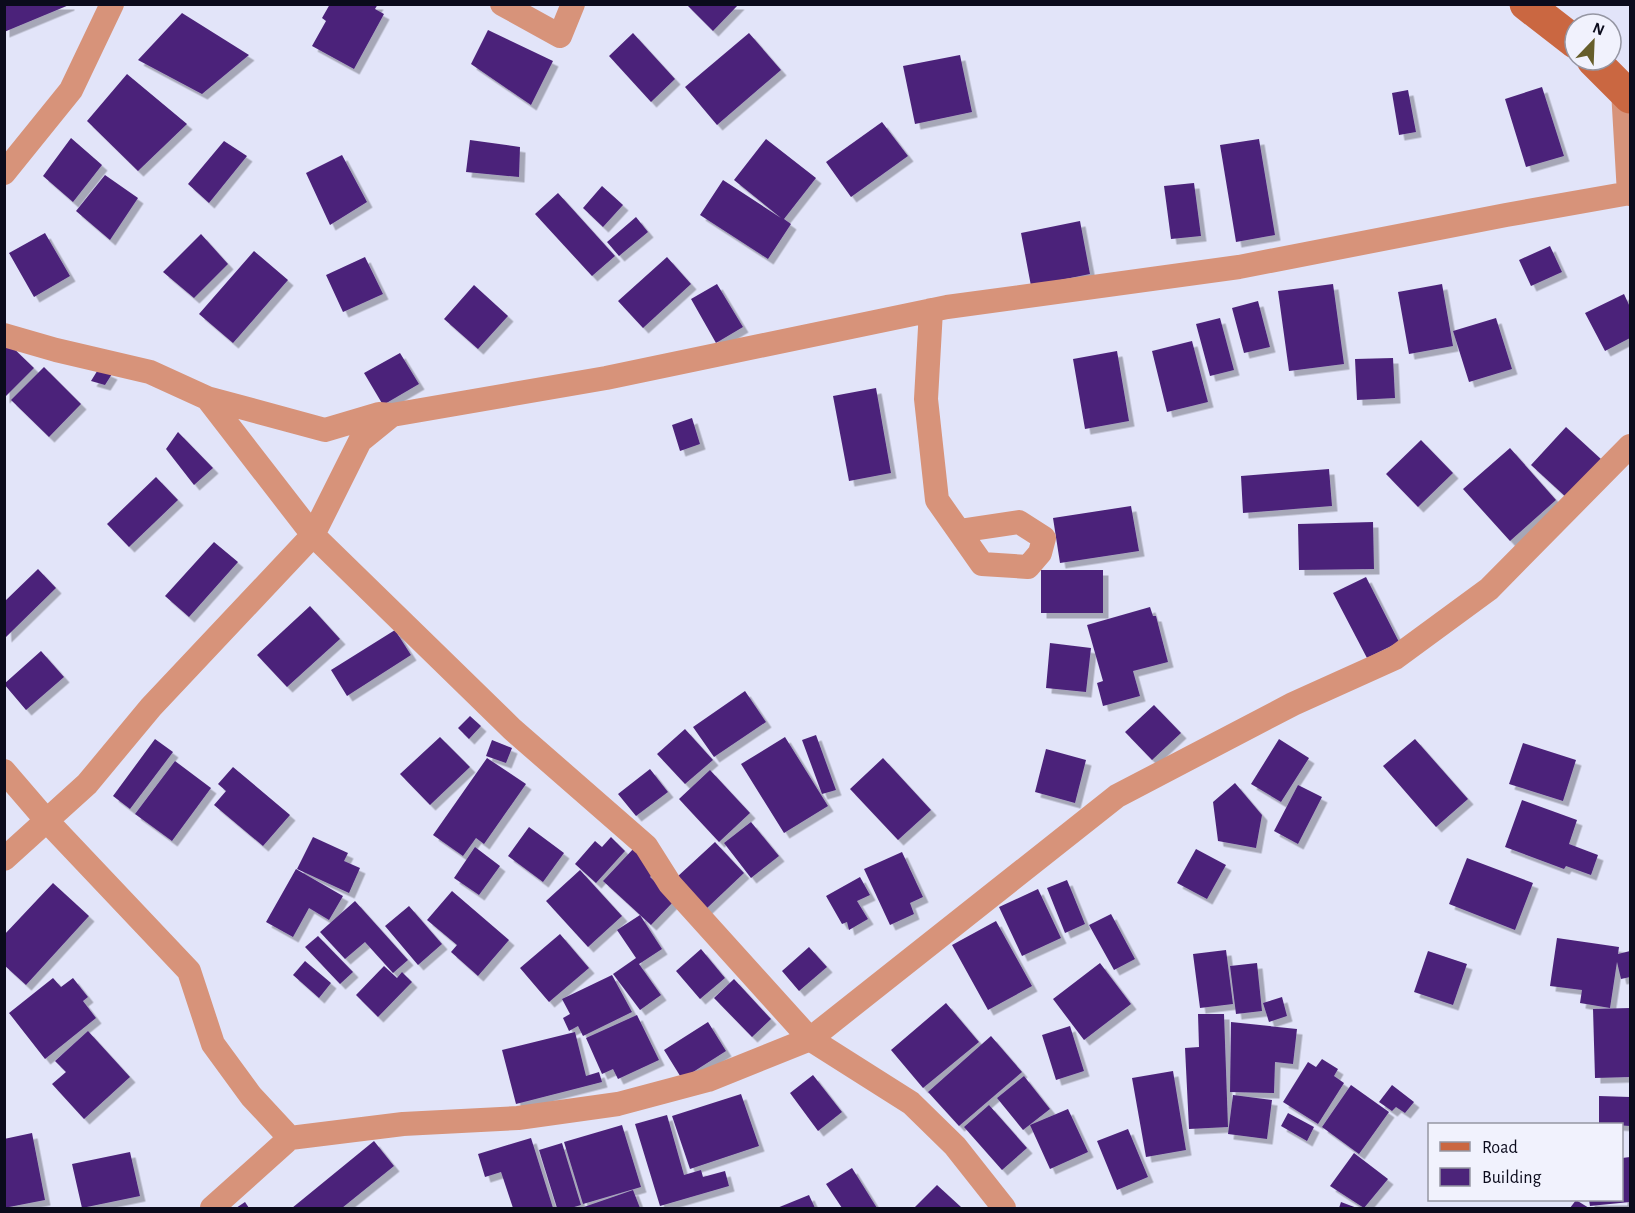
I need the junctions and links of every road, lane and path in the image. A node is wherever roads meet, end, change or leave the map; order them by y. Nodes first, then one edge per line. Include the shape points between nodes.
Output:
1 (112, 4) edge
2 (502, 4) edge
3 (573, 4) edge
4 (1526, 4) edge
5 (1563, 33) edge
6 (1605, 72) edge
7 (1627, 93) edge
8 (4, 173) edge
9 (1630, 194) edge
10 (931, 310) junction
11 (4, 335) edge
12 (207, 398) junction
13 (392, 416) junction
14 (1630, 446) edge
15 (959, 531) dead end
16 (313, 535) junction
17 (4, 771) edge
18 (47, 821) junction
19 (4, 859) edge
20 (810, 1039) junction
21 (290, 1138) junction
22 (212, 1209) edge
23 (1004, 1209) edge

1 - 8 street via 71,90
2 - 3 street via 560,36
4 - 5 street
6 - 7 street
7 - 9 street
9 - 10 street via 1239,267
10 - 13 street via 606,378
10 - 15 street via 926,399 937,500
11 - 12 street via 150,372
12 - 13 street via 325,430 379,414
12 - 16 street
13 - 16 street via 360,441
14 - 20 street via 1489,589 1395,658 1293,704 1117,796
16 - 18 street via 151,707 87,783
16 - 20 street via 512,729 646,846 670,884
17 - 18 street
18 - 19 street
18 - 21 street via 189,971 213,1044 251,1096
20 - 21 street via 708,1080 618,1104 518,1118 403,1124
20 - 23 street via 911,1103 955,1146
21 - 22 street

